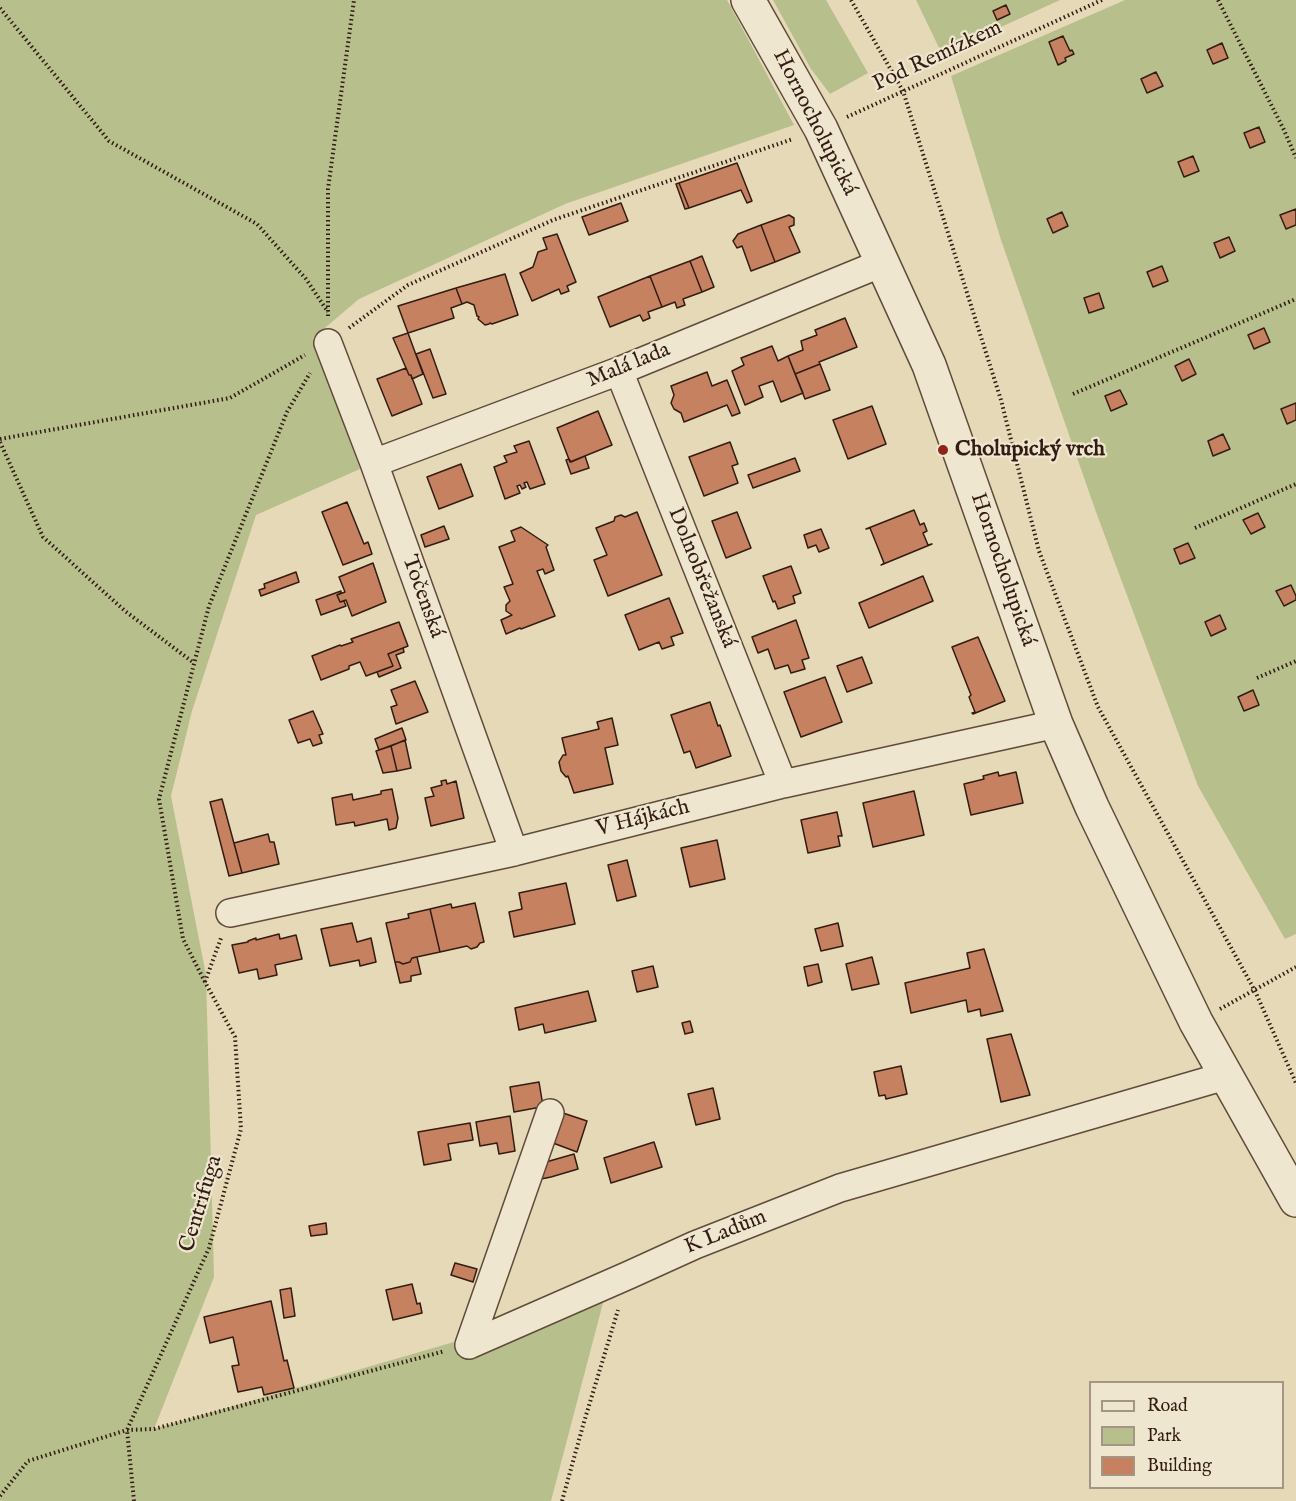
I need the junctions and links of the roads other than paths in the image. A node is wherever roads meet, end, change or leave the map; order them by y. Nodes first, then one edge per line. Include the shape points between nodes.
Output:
1 (748, 0) edge
2 (882, 263) junction
3 (328, 343) road end
4 (619, 371) junction
5 (374, 463) junction
6 (1056, 724) junction
7 (783, 784) junction
8 (514, 852) junction
9 (230, 913) road end
10 (1225, 1076) junction
11 (550, 1113) dead end
12 (1296, 1200) edge

1 - 2 street, Hornocholupická via 821,129
2 - 4 street, Malá lada
2 - 6 street, Hornocholupická via 929,365
3 - 5 street, Točenská
4 - 5 street, Malá lada
4 - 7 street, Dolnobřežanská
5 - 8 street, Točenská
6 - 7 street, V Hájkách
6 - 10 street, Hornocholupická via 1092,807
7 - 8 street, V Hájkách
8 - 9 street, V Hájkách
10 - 11 street, K Ladům via 840,1188 694,1245 469,1345
10 - 12 street, Hornocholupická

